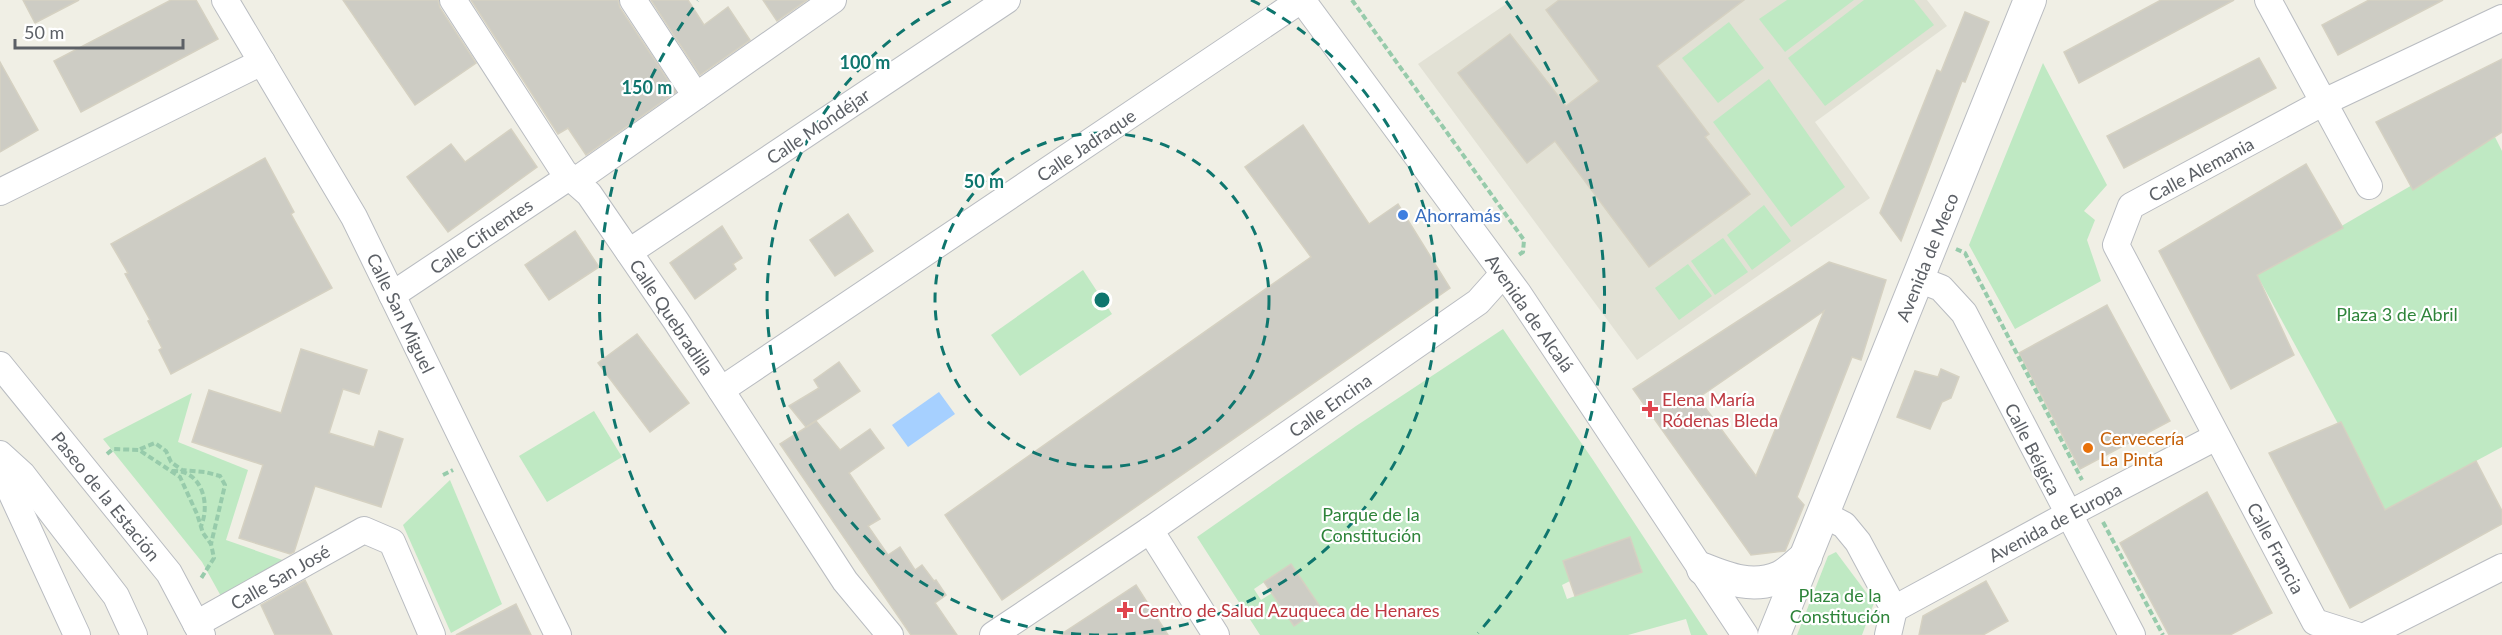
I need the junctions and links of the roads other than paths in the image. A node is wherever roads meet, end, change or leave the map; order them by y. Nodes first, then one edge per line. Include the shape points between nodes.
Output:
1 (225, 0) edge
2 (453, 0) edge
3 (633, 0) edge
4 (1007, 0) edge
5 (1302, 0) edge
6 (2030, 0) edge
7 (2268, 0) edge
8 (826, 2) edge
9 (2502, 18) edge
10 (262, 62) junction
11 (696, 96) junction
12 (2324, 102) junction
13 (572, 179) junction
14 (2369, 186) dead end
15 (0, 192) edge
16 (629, 252) junction
17 (1503, 274) junction
18 (1918, 279) junction
19 (392, 295) junction
20 (0, 366) edge
21 (721, 390) junction
22 (2216, 437) junction
23 (0, 454) edge
24 (0, 468) edge
25 (1823, 514) junction
26 (2067, 514) junction
27 (55, 516) junction
28 (1150, 530) junction
29 (34, 543) junction
30 (1806, 557) junction
31 (2502, 567) edge
32 (1703, 569) junction
33 (1894, 609) junction
34 (199, 630) edge
35 (77, 635) edge
36 (134, 635) edge
37 (432, 635) edge
38 (558, 635) edge
39 (890, 635) edge
40 (993, 635) edge
41 (1216, 635) edge
42 (1745, 635) edge
43 (1774, 635) edge
44 (1888, 635) edge
45 (2132, 635) edge
46 (2356, 635) edge
47 (2367, 635) edge

1 - 10 street, Calle San Miguel
2 - 13 street, Calle Quebradilla
3 - 11 street
4 - 16 street, Calle Mondéjar
5 - 17 street, Avenida de Alcalá
5 - 21 street, Calle Jadraque
6 - 18 street, Avenida de Meco
7 - 12 street
8 - 11 street, Calle Cifuentes
9 - 12 street, Calle Alemania
10 - 15 street
10 - 19 street, Calle San Miguel via 354,218
11 - 13 street, Calle Cifuentes
12 - 14 street
12 - 22 street, Calle Alemania via 2131,206 2116,245
13 - 16 street, Calle Quebradilla via 589,194
13 - 19 street, Calle Cifuentes
16 - 21 street, Calle Quebradilla
17 - 28 street, Calle Encina via 1478,302
17 - 32 street, Avenida de Alcalá
18 - 25 street, Avenida de Meco
18 - 26 street, Calle Bélgica via 1941,288 1964,313
19 - 38 street, Calle San Miguel
20 - 34 street, Paseo de la Estación via 169,573
21 - 39 street, Calle Quebradilla via 846,581
22 - 26 street, Avenida de Europa
22 - 46 street, Calle Francia via 2315,622
23 - 27 street via 22,474
24 - 29 street
25 - 30 street, Avenida de Meco
25 - 33 street via 1844,525 1858,542
26 - 33 street, Avenida de Europa
26 - 45 street, Calle Bélgica
27 - 29 street via 36,517
27 - 36 street via 116,596
28 - 40 street, Calle Encina
28 - 41 street
29 - 35 street
30 - 32 street via 1781,577 1751,583
30 - 43 street, Avenida de Meco
31 - 47 street
32 - 42 street, Avenida de Alcalá
33 - 44 street
34 - 37 street, Calle San José via 364,530 392,542

